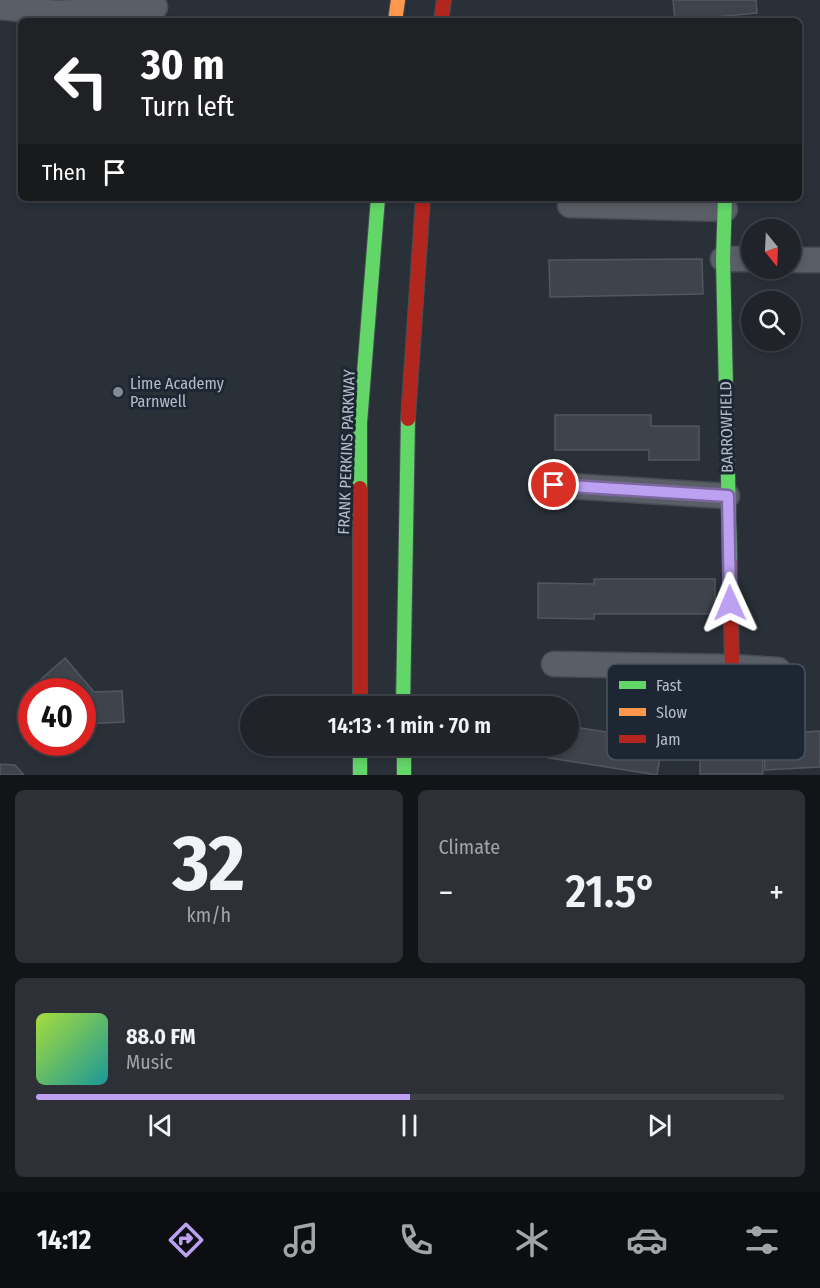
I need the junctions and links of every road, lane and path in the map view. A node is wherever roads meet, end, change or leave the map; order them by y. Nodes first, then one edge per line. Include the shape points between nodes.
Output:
1 (398, 0) edge
2 (444, 0) edge
3 (0, 7) edge
4 (155, 7) dead end
5 (395, 18) edge
6 (441, 18) edge
7 (378, 201) edge
8 (423, 201) edge
9 (725, 203) edge
10 (570, 205) dead end
11 (723, 259) junction
12 (741, 260) edge
13 (801, 260) edge
14 (820, 260) edge
15 (554, 485) dead end
16 (728, 496) junction
17 (554, 664) dead end
18 (732, 664) edge
19 (607, 665) edge
20 (360, 696) edge
21 (403, 696) edge
22 (360, 756) edge
23 (404, 756) edge
24 (360, 775) edge
25 (404, 775) edge

1 - 5 main road
2 - 6 main road
3 - 4 street via 56,13
7 - 20 main road, FRANK PERKINS PARKWAY via 360,423
8 - 21 main road via 406,437
9 - 10 street
9 - 11 main road, BARROWFIELD
11 - 12 street
11 - 16 main road, BARROWFIELD
13 - 14 street
15 - 16 street
16 - 18 main road, BARROWFIELD
17 - 19 street
22 - 24 main road
23 - 25 main road

